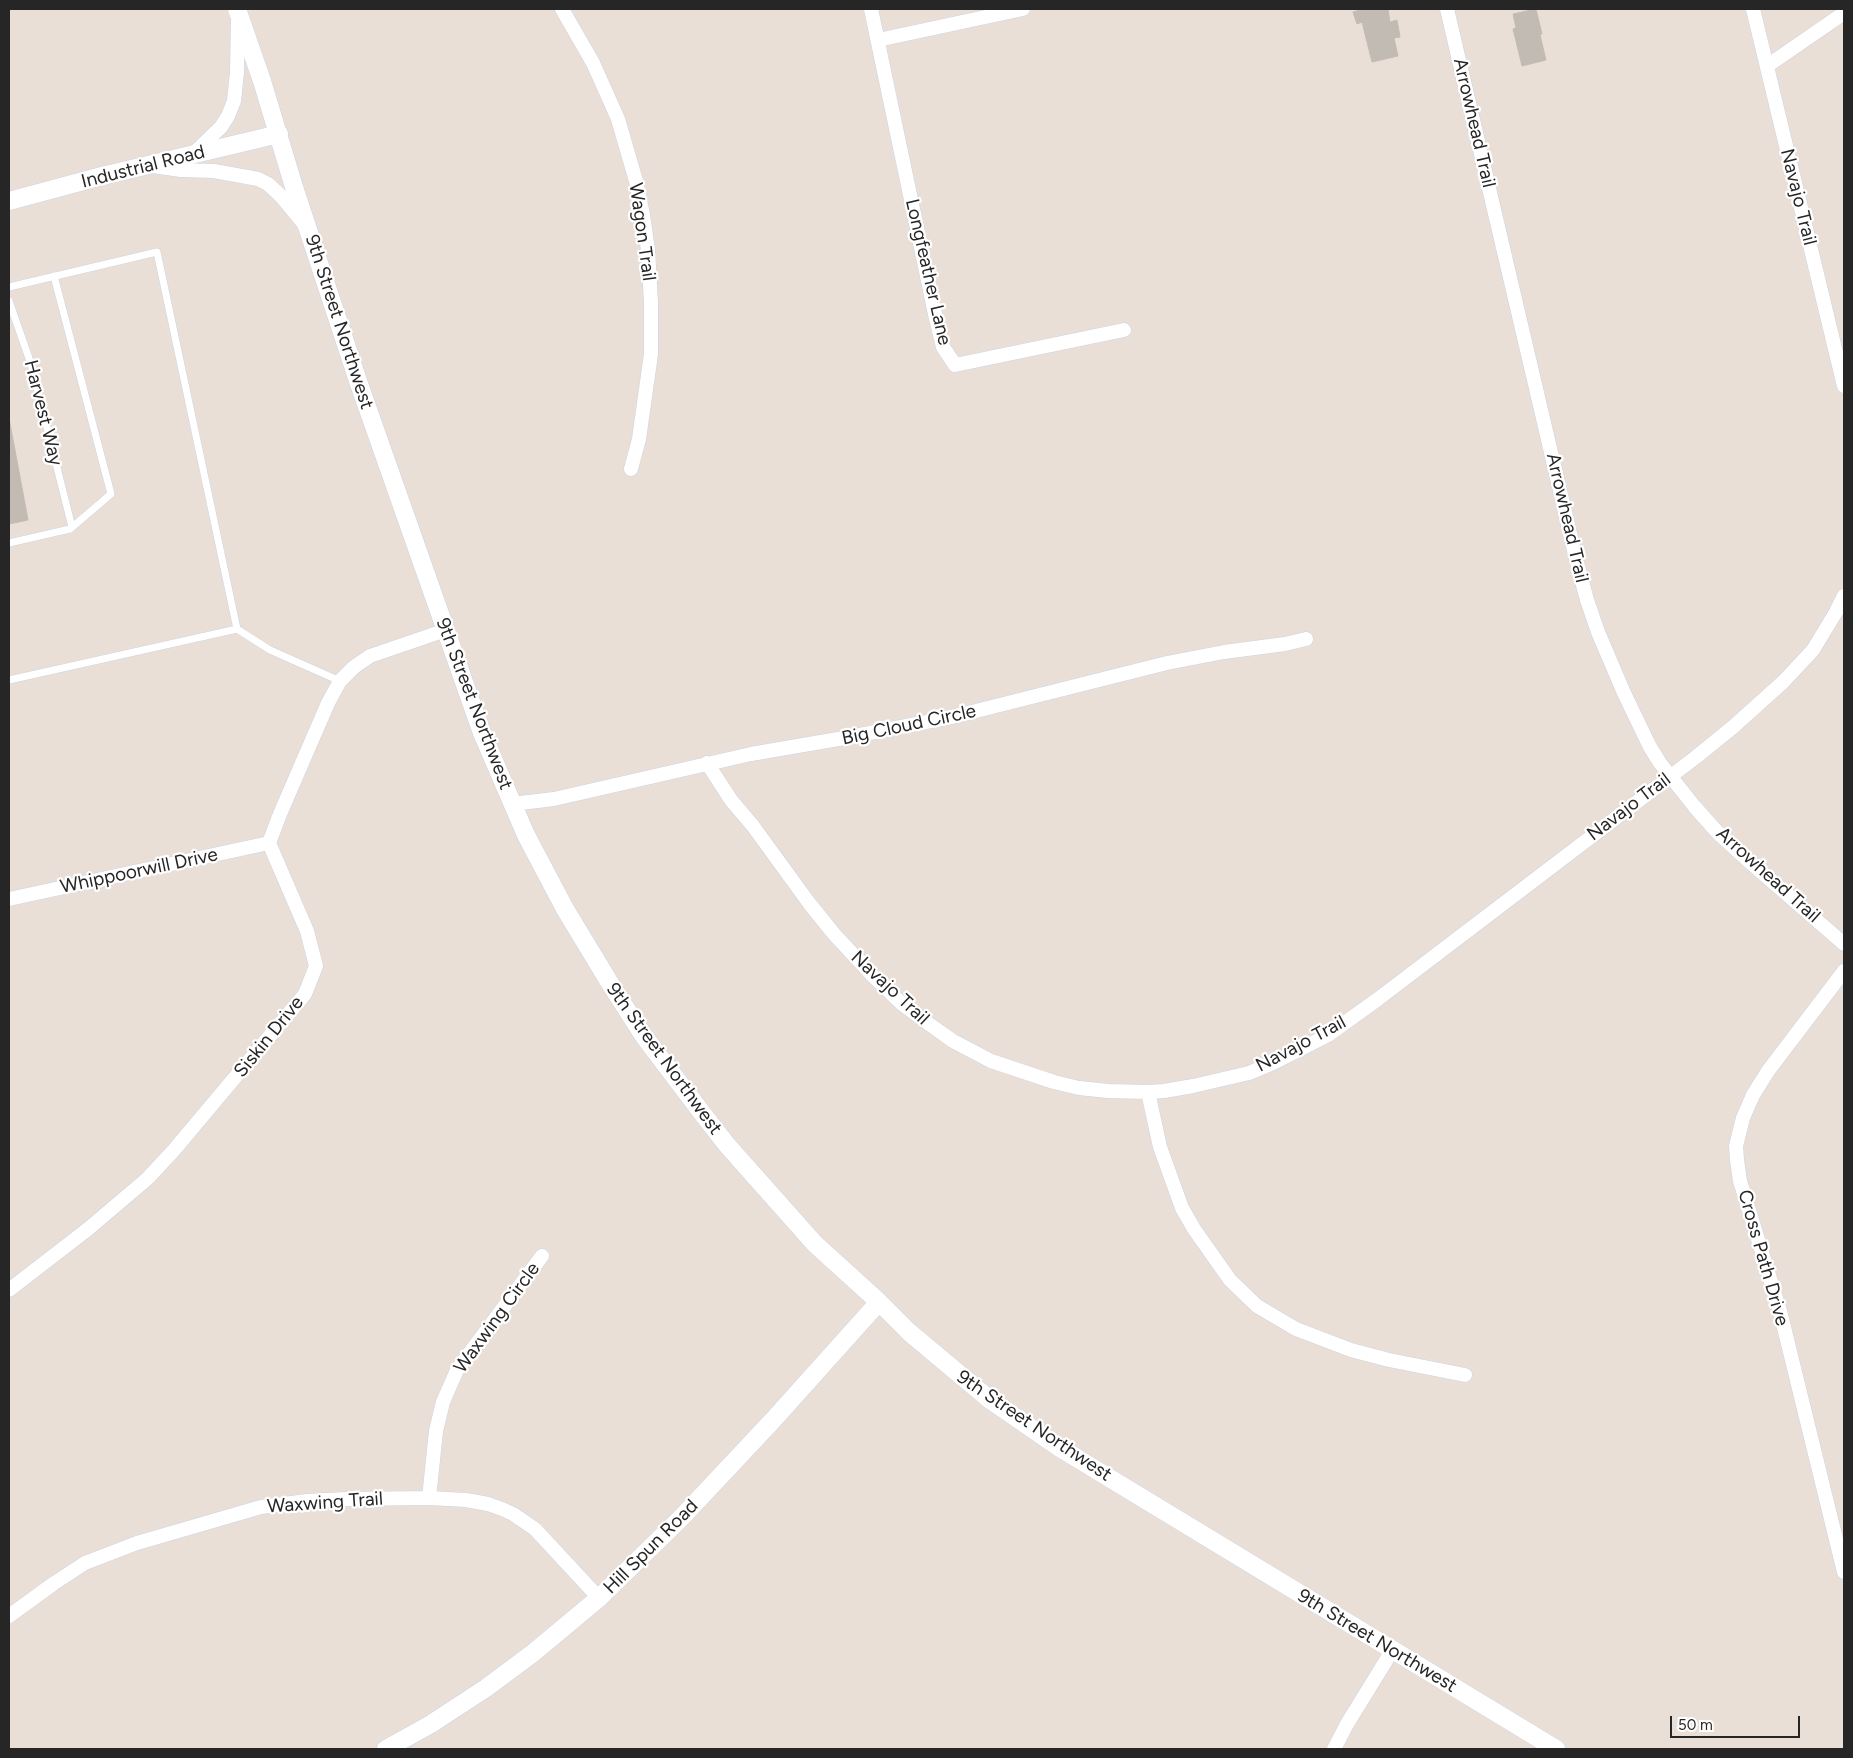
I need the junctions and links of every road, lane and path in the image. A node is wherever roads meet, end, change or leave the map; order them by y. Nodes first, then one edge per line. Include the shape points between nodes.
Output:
1 (562, 9) edge
2 (871, 9) edge
3 (1023, 9) edge
4 (1447, 9) edge
5 (1753, 9) edge
6 (237, 10) edge
7 (1844, 13) edge
8 (878, 40) junction
9 (1766, 66) junction
10 (279, 134) junction
11 (192, 155) junction
12 (150, 165) junction
13 (9, 201) edge
14 (309, 230) junction
15 (54, 276) junction
16 (9, 287) edge
17 (9, 301) edge
18 (1124, 330) dead end
19 (1844, 386) edge
20 (631, 469) dead end
21 (72, 527) junction
22 (9, 543) edge
23 (1844, 596) edge
24 (237, 629) junction
25 (446, 630) junction
26 (1306, 639) dead end
27 (9, 680) edge
28 (340, 681) junction
29 (707, 763) junction
30 (1671, 775) junction
31 (512, 804) junction
32 (269, 843) junction
33 (9, 899) edge
34 (1844, 944) edge
35 (1844, 971) edge
36 (1148, 1092) junction
37 (542, 1256) dead end
38 (9, 1290) edge
39 (879, 1302) junction
40 (1464, 1375) dead end
41 (429, 1498) junction
42 (1844, 1572) edge
43 (599, 1598) junction
44 (9, 1616) edge
45 (1392, 1651) junction
46 (386, 1749) edge
47 (1334, 1749) edge
48 (1556, 1749) edge

1 - 20 street, Wagon Trail via 593,63 618,119 643,215 648,250 651,354 639,439
2 - 8 street, Longfeather Lane
3 - 8 street
4 - 30 street, Arrowhead Trail via 1586,600 1650,747
5 - 9 street, Navajo Trail
6 - 10 street, 9th Street Northwest
6 - 11 street via 234,101 221,127
7 - 9 street
8 - 18 street, Longfeather Lane via 943,348 955,364
9 - 19 street, Navajo Trail
10 - 11 street, Industrial Road
10 - 14 street, 9th Street Northwest
11 - 12 street, Industrial Road
12 - 13 street, Industrial Road
12 - 14 street via 258,179 281,196
14 - 25 street, 9th Street Northwest via 358,381
15 - 16 lane
15 - 21 lane via 111,494
15 - 24 lane via 157,252
17 - 21 lane, Harvest Way via 31,364
21 - 22 lane
23 - 30 street, Navajo Trail via 1813,650 1783,682 1733,727
24 - 27 lane
24 - 28 lane via 270,650
25 - 28 street via 370,656
25 - 31 street, 9th Street Northwest via 482,733
26 - 29 street, Big Cloud Circle via 1166,663 952,717
28 - 32 street via 302,761
29 - 31 street, Big Cloud Circle via 554,799
29 - 36 street, Navajo Trail via 731,800 834,934 902,1004 928,1024 991,1061 1024,1073 1079,1088
30 - 34 street, Arrowhead Trail via 1718,833
30 - 36 street, Navajo Trail via 1328,1035 1249,1073
31 - 39 street, 9th Street Northwest via 565,909 643,1035 727,1145 802,1230
32 - 33 street, Whippoorwill Drive
32 - 38 street, Siskin Drive via 307,931 316,966 305,994 147,1179 88,1230
35 - 42 street, Cross Path Drive via 1752,1095 1738,1136 1736,1153 1740,1181 1780,1311
36 - 40 street via 1160,1147 1182,1208 1230,1280 1257,1306 1296,1329 1351,1350
37 - 41 street, Waxwing Circle via 458,1370 443,1402 436,1431
39 - 43 street, Hill Spun Road via 682,1518
39 - 45 street, 9th Street Northwest via 909,1332 989,1399 1060,1448
41 - 43 street, Waxwing Trail via 488,1504 513,1514 534,1529
41 - 44 street, Waxwing Trail via 307,1500 232,1514 85,1563
43 - 46 street, Hill Spun Road via 486,1688
45 - 47 street
45 - 48 street, 9th Street Northwest

